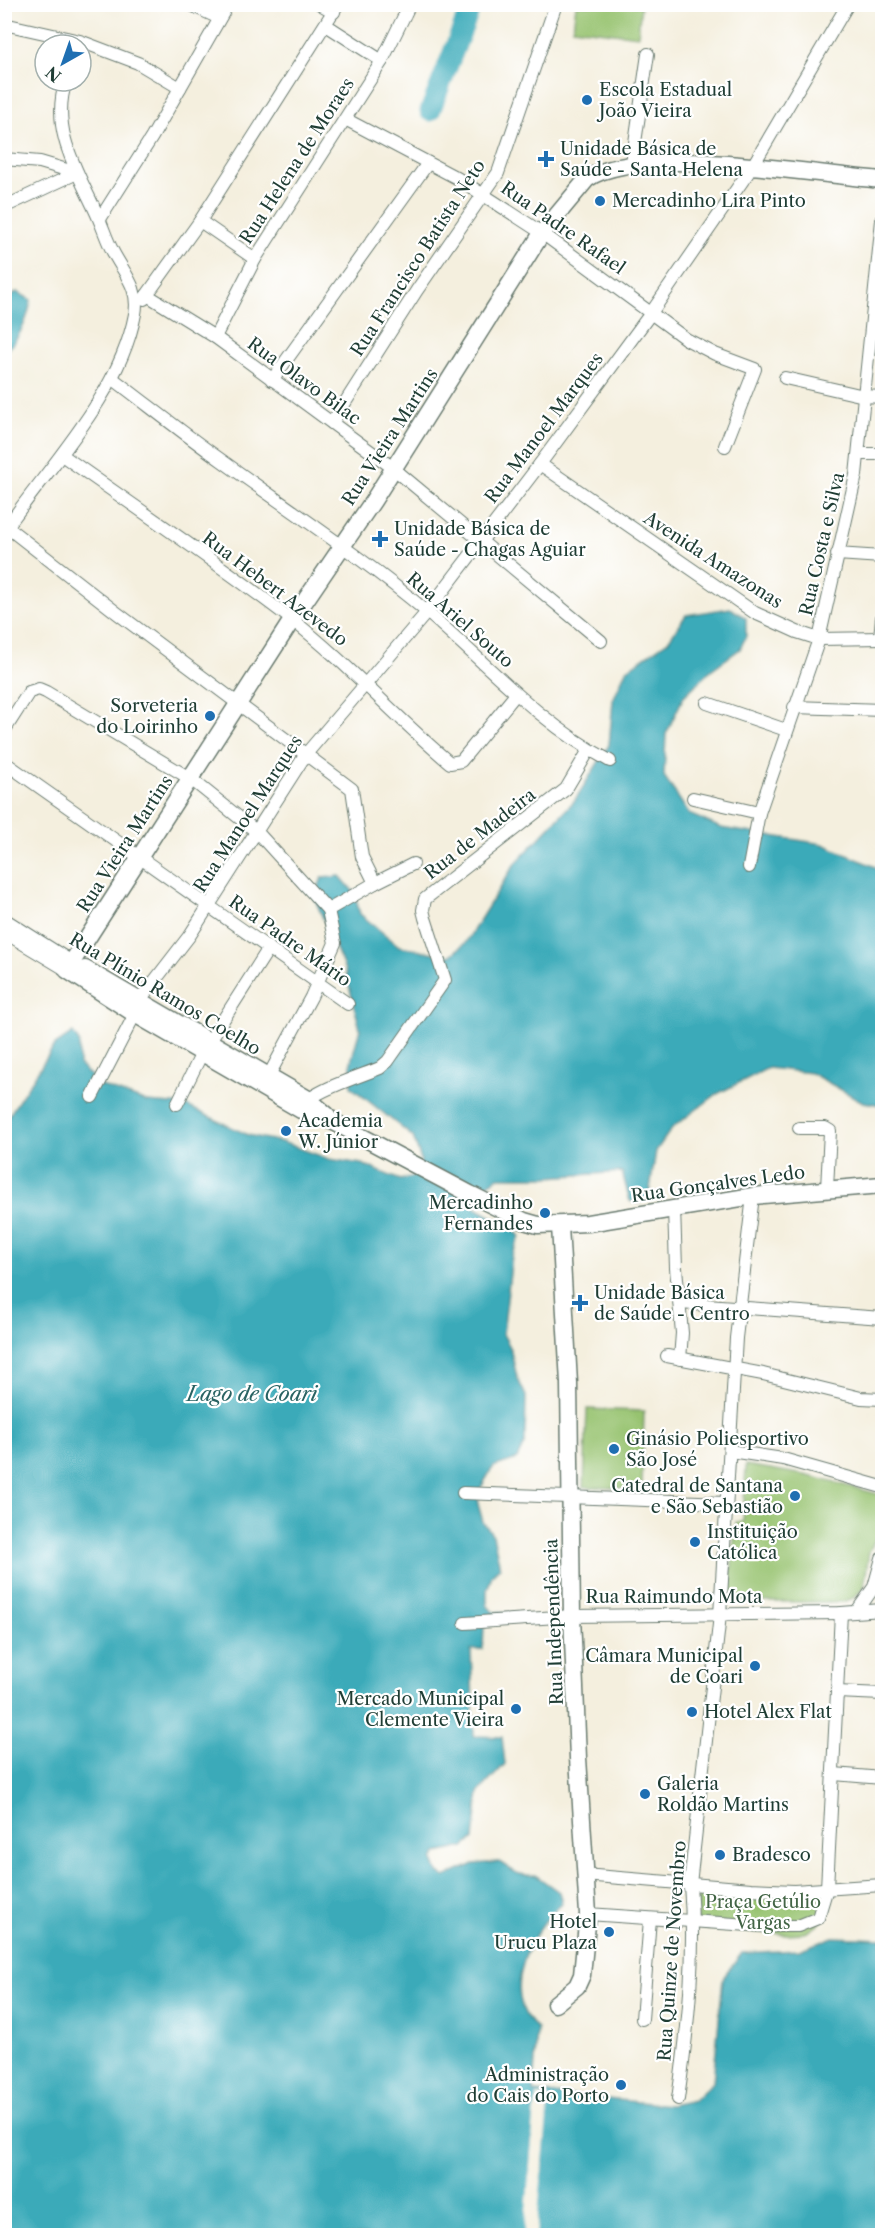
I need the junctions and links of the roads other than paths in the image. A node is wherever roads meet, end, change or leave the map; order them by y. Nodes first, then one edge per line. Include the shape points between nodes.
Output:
1 (189, 4) edge
2 (228, 4) edge
3 (320, 4) edge
4 (410, 4) edge
5 (556, 4) edge
6 (848, 4) edge
7 (336, 8) edge
8 (219, 18) junction
9 (4, 24) edge
10 (326, 26) junction
11 (40, 33) edge
12 (93, 48) edge
13 (648, 54) dead end
14 (382, 61) junction
15 (180, 88) junction
16 (64, 93) edge
17 (346, 120) junction
18 (4, 159) edge
19 (428, 163) junction
20 (632, 163) junction
21 (752, 167) junction
22 (77, 173) junction
23 (882, 180) edge
24 (484, 196) junction
25 (4, 207) edge
26 (100, 219) junction
27 (200, 220) junction
28 (882, 220) edge
29 (542, 233) junction
30 (255, 260) junction
31 (142, 296) junction
32 (651, 313) junction
33 (215, 337) junction
34 (112, 378) junction
35 (784, 378) dead end
36 (272, 380) junction
37 (864, 396) junction
38 (882, 397) edge
39 (332, 423) junction
40 (725, 446) dead end
41 (860, 454) junction
42 (882, 454) edge
43 (62, 455) junction
44 (540, 464) junction
45 (393, 468) junction
46 (6, 529) edge
47 (480, 541) junction
48 (342, 545) junction
49 (837, 554) junction
50 (882, 557) edge
51 (427, 612) junction
52 (882, 617) edge
53 (292, 620) junction
54 (881, 638) edge
55 (819, 639) junction
56 (601, 641) dead end
57 (364, 683) junction
58 (516, 694) junction
59 (707, 703) dead end
60 (239, 704) junction
61 (794, 707) junction
62 (882, 710) edge
63 (786, 730) junction
64 (4, 731) edge
65 (589, 750) junction
66 (306, 754) junction
67 (610, 761) dead end
68 (4, 762) edge
69 (190, 779) junction
70 (693, 798) dead end
71 (759, 813) junction
72 (257, 832) junction
73 (139, 858) junction
74 (413, 864) dead end
75 (749, 867) dead end
76 (375, 883) junction
77 (209, 906) junction
78 (328, 910) junction
79 (4, 919) edge
80 (4, 932) edge
81 (269, 948) junction
82 (69, 966) junction
83 (316, 982) junction
84 (348, 1004) dead end
85 (137, 1007) junction
86 (205, 1048) junction
87 (268, 1077) junction
88 (92, 1097) dead end
89 (177, 1104) dead end
90 (304, 1105) junction
91 (799, 1128) dead end
92 (882, 1185) edge
93 (827, 1188) junction
94 (753, 1196) junction
95 (674, 1208) junction
96 (560, 1226) junction
97 (680, 1303) junction
98 (740, 1308) junction
99 (882, 1318) edge
100 (667, 1356) dead end
101 (680, 1359) junction
102 (734, 1368) junction
103 (882, 1398) edge
104 (730, 1451) junction
105 (882, 1487) edge
106 (463, 1493) dead end
107 (570, 1495) junction
108 (725, 1503) junction
109 (882, 1568) edge
110 (882, 1610) edge
111 (857, 1611) junction
112 (840, 1613) junction
113 (720, 1615) junction
114 (572, 1616) junction
115 (465, 1623) dead end
116 (837, 1692) junction
117 (882, 1694) edge
118 (834, 1774) junction
119 (882, 1778) edge
120 (584, 1875) junction
121 (690, 1884) junction
122 (882, 1885) edge
123 (827, 1888) junction
124 (588, 1914) junction
125 (650, 1919) junction
126 (693, 1921) junction
127 (555, 2004) dead end
128 (642, 2019) dead end
129 (678, 2099) dead end

1 - 8 street
2 - 8 street
3 - 7 street
4 - 14 street, Rua Helena de Moraes
5 - 24 street, Rua Francisco Batista Neto via 498,173
6 - 21 street, Rua Manoel Marques
7 - 10 street
8 - 15 street
9 - 11 street
10 - 14 street
10 - 27 street
12 - 15 street via 138,63
13 - 20 street
14 - 17 street, Rua Helena de Moraes
15 - 26 street
16 - 22 street via 62,134
17 - 19 street, Rua Padre Rafael
17 - 30 street, Rua Helena de Moraes
18 - 22 street via 40,162
19 - 24 street, Rua Padre Rafael
19 - 36 street
20 - 21 main road, Rua Vieira Martins
20 - 29 main road, Rua Vieira Martins via 607,168 587,179
21 - 23 main road, Rua Vieira Martins
21 - 32 street, Rua Manoel Marques
22 - 25 street
22 - 26 street
24 - 29 street, Rua Padre Rafael
24 - 39 street, Rua Francisco Batista Neto via 417,290
26 - 31 street via 112,250
27 - 30 street
27 - 31 street
28 - 37 street, Rua Costa e Silva
29 - 32 street, Rua Padre Rafael
29 - 45 main road, Rua Vieira Martins
30 - 33 street, Rua Helena de Moraes
31 - 33 street, Rua Olavo Bilac
31 - 34 street
32 - 40 street, Rua Padre Rafael via 686,339 755,369
32 - 44 street, Rua Manoel Marques
33 - 36 street, Rua Olavo Bilac
34 - 43 street
34 - 48 street, Rua Ariel Souto
35 - 37 street
36 - 39 street, Rua Olavo Bilac
37 - 38 street
37 - 41 street, Rua Costa e Silva
39 - 45 street, Rua Olavo Bilac
41 - 42 street
41 - 49 street, Rua Costa e Silva
43 - 46 street
43 - 53 street, Rua Hebert Azevedo
44 - 47 street, Rua Manoel Marques
44 - 55 street, Avenida Amazonas via 755,613
45 - 47 street, Rua Olavo Bilac
45 - 48 main road, Rua Vieira Martins
46 - 60 street
47 - 51 street, Rua Manoel Marques
47 - 56 street, Rua Olavo Bilac
48 - 51 street, Rua Ariel Souto
48 - 53 main road, Rua Vieira Martins
49 - 50 street
49 - 55 street, Rua Costa e Silva
51 - 57 street, Rua Manoel Marques
51 - 58 street, Rua Ariel Souto
52 - 54 street
53 - 57 street, Rua Hebert Azevedo
53 - 60 main road, Rua Vieira Martins
54 - 55 street, Avenida Amazonas
55 - 61 street, Rua Costa e Silva
57 - 58 street, Rua Hebert Azevedo via 403,724 455,764
57 - 66 street, Rua Manoel Marques
58 - 65 street, Rua Ariel Souto
59 - 63 street
60 - 66 street
60 - 69 main road, Rua Vieira Martins
61 - 62 street
61 - 63 street, Rua Costa e Silva
63 - 71 street, Rua Costa e Silva
64 - 69 street via 29,692 39,690
65 - 67 street, Rua Ariel Souto
65 - 90 street, Rua de Madeira via 566,789 425,899 423,910 445,980 388,1061
66 - 72 street, Rua Manoel Marques
66 - 76 street via 352,789 362,857
68 - 73 street, Rua Padre Mário
69 - 72 street
69 - 73 main road, Rua Vieira Martins
70 - 71 street
71 - 75 street, Rua Costa e Silva
72 - 77 street, Rua Manoel Marques
72 - 78 street
73 - 77 street, Rua Padre Mário
73 - 82 main road, Rua Vieira Martins
74 - 76 street
76 - 78 street
77 - 81 street, Rua Padre Mário
77 - 85 street, Rua Manoel Marques
78 - 83 street via 335,944
79 - 82 street, Rua Plínio Ramos Coelho
80 - 82 street, Rua Plínio Ramos Coelho
81 - 83 street, Rua Padre Mário
81 - 86 street
82 - 85 main road, Rua Plínio Ramos Coelho
83 - 84 street, Rua Padre Mário
83 - 87 street
85 - 86 main road, Rua Plínio Ramos Coelho
85 - 88 street, Rua Manoel Marques
86 - 87 main road, Rua Plínio Ramos Coelho
86 - 89 street
86 - 90 main road, Rua Plínio Ramos Coelho
87 - 90 main road, Rua Plínio Ramos Coelho
90 - 96 main road, Rua Gonçalves Ledo via 524,1221
91 - 93 street via 830,1131
92 - 93 main road, Rua Gonçalves Ledo
93 - 94 main road, Rua Gonçalves Ledo
94 - 95 main road, Rua Gonçalves Ledo
94 - 98 street, Rua Quinze de Novembro
95 - 96 main road, Rua Gonçalves Ledo
95 - 97 street
96 - 107 main road, Rua Independência via 569,1383
97 - 98 street
97 - 101 street
98 - 99 street
98 - 102 street, Rua Quinze de Novembro
100 - 101 street
101 - 102 street
102 - 103 street via 861,1398
102 - 104 street, Rua Quinze de Novembro
104 - 105 street via 783,1459
104 - 108 street, Rua Quinze de Novembro
106 - 107 street
107 - 108 street
107 - 114 main road, Rua Independência
108 - 113 street, Rua Quinze de Novembro
109 - 111 street
110 - 111 street, Rua Raimundo Mota
111 - 112 street, Rua Raimundo Mota
112 - 113 street, Rua Raimundo Mota
112 - 116 street
113 - 114 street, Rua Raimundo Mota
113 - 121 street, Rua Quinze de Novembro
114 - 115 street, Rua Raimundo Mota
114 - 120 main road, Rua Independência
116 - 117 street
116 - 118 street
118 - 119 street
118 - 123 street
120 - 121 street
120 - 124 main road, Rua Independência
121 - 123 street via 794,1891
121 - 126 street, Rua Quinze de Novembro
122 - 123 street
123 - 126 street via 818,1918 798,1926
124 - 125 street
124 - 127 main road, Rua Independência via 582,1975 577,1986
125 - 126 street
125 - 128 street
126 - 129 street, Rua Quinze de Novembro via 689,2020

